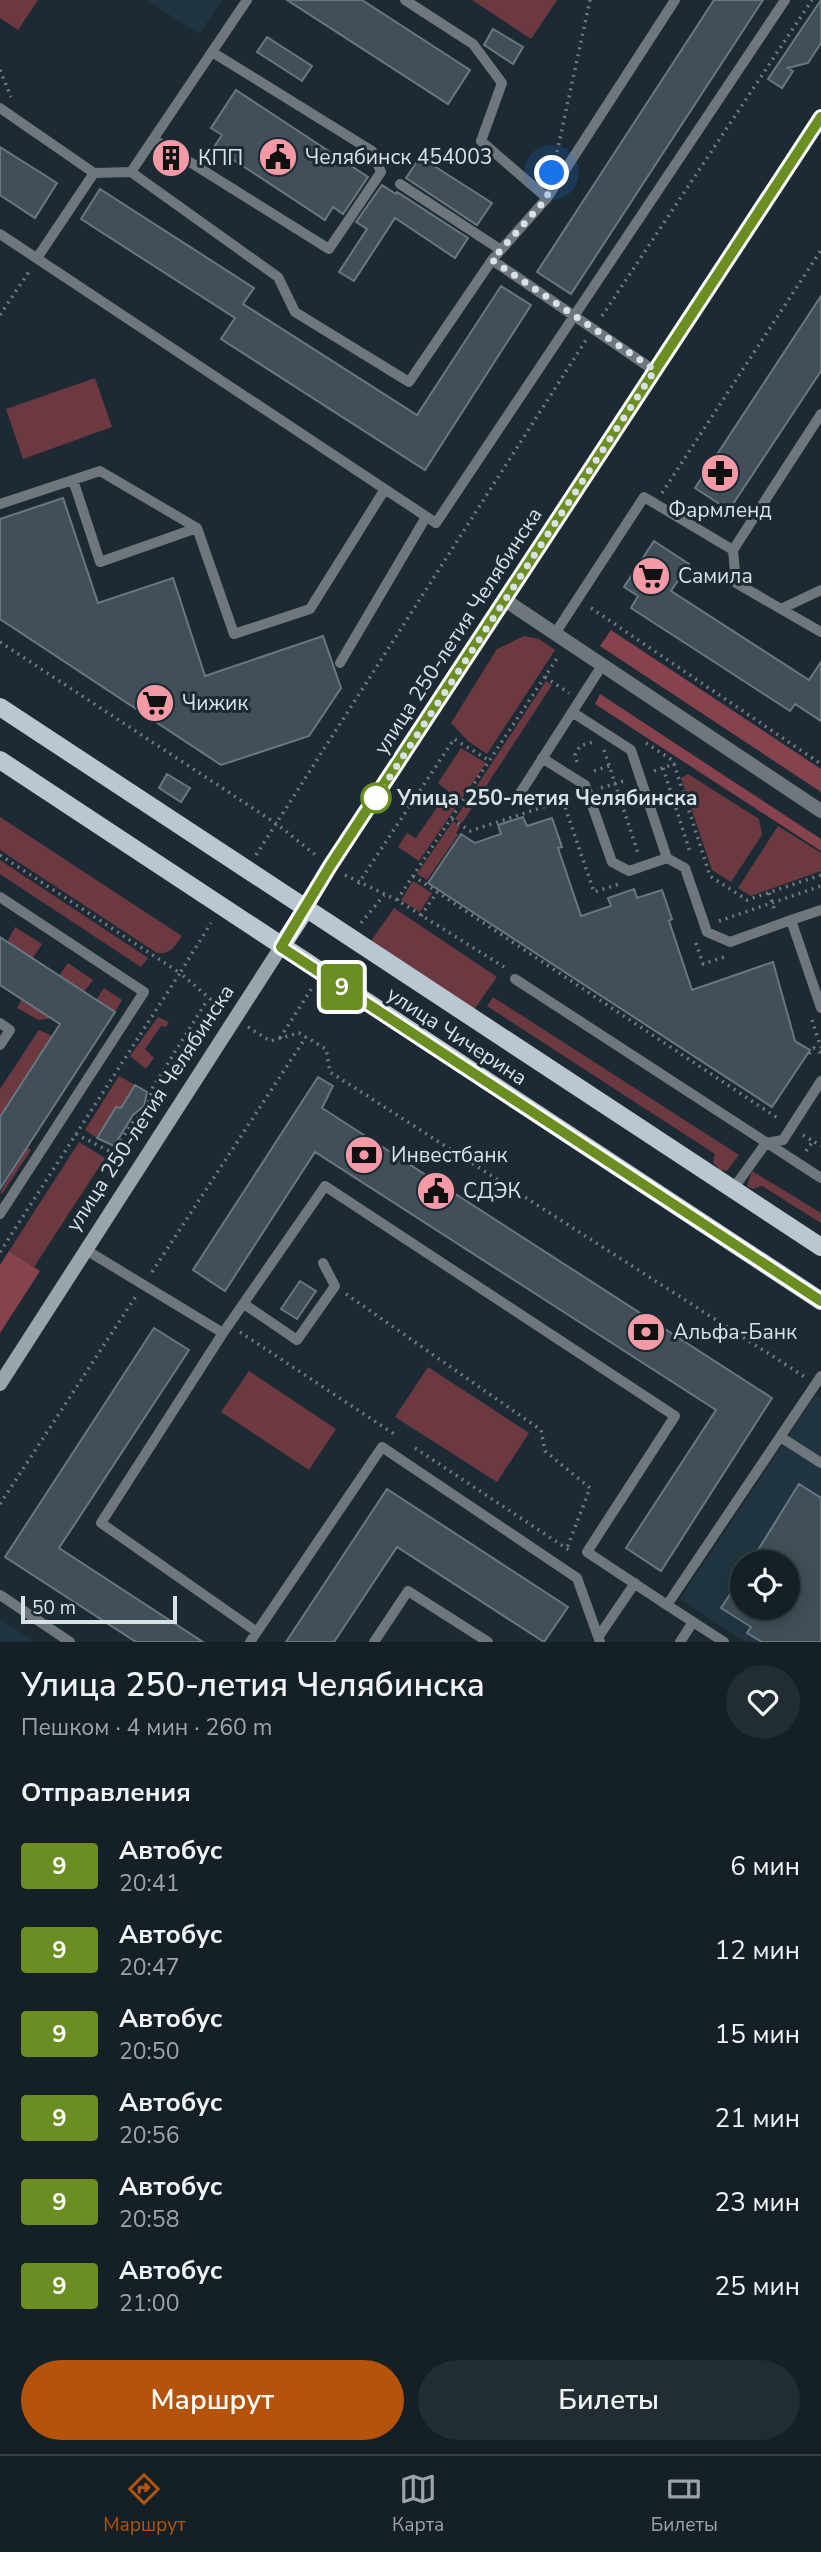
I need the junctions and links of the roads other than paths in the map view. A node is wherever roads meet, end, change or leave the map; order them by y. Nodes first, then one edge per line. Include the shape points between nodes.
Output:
1 (247, 0) edge
2 (405, 0) edge
3 (675, 0) edge
4 (785, 0) edge
5 (212, 52) junction
6 (0, 108) edge
7 (821, 117) edge
8 (153, 139) junction
9 (131, 172) junction
10 (94, 173) junction
11 (400, 184) dead end
12 (547, 198) junction
13 (0, 234) edge
14 (502, 250) junction
15 (37, 258) junction
16 (492, 260) junction
17 (575, 316) junction
18 (655, 370) junction
19 (821, 414) edge
20 (73, 480) junction
21 (385, 489) junction
22 (0, 504) edge
23 (426, 517) junction
24 (197, 528) junction
25 (733, 550) junction
26 (821, 590) edge
27 (505, 600) junction
28 (783, 608) junction
29 (556, 632) junction
30 (821, 632) edge
31 (340, 663) dead end
32 (603, 664) junction
33 (0, 707) edge
34 (572, 712) junction
35 (542, 758) junction
36 (0, 760) edge
37 (517, 798) dead end
38 (821, 811) edge
39 (667, 858) junction
40 (0, 897) edge
41 (305, 910) junction
42 (821, 911) edge
43 (791, 920) junction
44 (281, 947) junction
45 (516, 979) dead end
46 (821, 1008) edge
47 (0, 1023) edge
48 (0, 1045) edge
49 (821, 1081) edge
50 (766, 1143) junction
51 (821, 1178) edge
52 (733, 1189) junction
53 (0, 1214) edge
54 (821, 1247) edge
55 (86, 1250) junction
56 (323, 1263) dead end
57 (821, 1301) edge
58 (244, 1304) junction
59 (226, 1329) junction
60 (818, 1380) edge
61 (0, 1384) edge
62 (782, 1438) junction
63 (821, 1463) edge
64 (635, 1583) junction
65 (0, 1595) edge
66 (667, 1605) junction
67 (693, 1622) junction
68 (254, 1637) edge
69 (600, 1639) edge
70 (70, 1642) edge
71 (374, 1642) edge
72 (488, 1642) edge
73 (680, 1642) edge
74 (724, 1642) edge

1 - 5 lane
2 - 12 lane via 473,44 502,83 481,141
3 - 12 lane
4 - 17 lane
5 - 8 lane
5 - 8 lane via 372,151 381,172 329,249
6 - 10 lane
7 - 18 street, улица 250-летия Челябинска
8 - 9 lane
9 - 10 lane
9 - 16 lane via 278,277 295,312 409,382
10 - 15 lane
11 - 14 lane
12 - 14 lane
13 - 15 lane
14 - 16 lane
15 - 21 lane
16 - 17 lane
17 - 18 lane
17 - 23 lane via 436,523
18 - 27 street, улица 250-летия Челябинска
19 - 25 lane
20 - 22 lane
20 - 24 lane via 100,471
20 - 24 lane via 100,562
21 - 23 lane
21 - 24 lane via 310,609 234,634
23 - 31 lane
25 - 28 lane via 736,583
25 - 29 lane via 645,496
26 - 28 lane
27 - 29 street
27 - 41 street, улица 250-летия Челябинска
28 - 30 lane
29 - 32 street
32 - 34 lane
32 - 38 street
33 - 41 main road, улица Чичерина
34 - 35 lane
34 - 39 lane via 631,750
35 - 37 lane
35 - 39 lane via 585,785 612,862 629,871
36 - 44 main road, улица Чичерина
39 - 43 lane via 685,868 707,932 730,942
40 - 53 lane via 144,992
41 - 44 main road, улица 250-летия Челябинска
41 - 52 main road, улица Чичерина
42 - 43 lane
43 - 46 lane
44 - 55 street, улица 250-летия Челябинска
44 - 57 main road, улица Чичерина
45 - 50 lane
47 - 48 lane via 10,1030
49 - 50 lane via 783,1140
50 - 51 lane
50 - 52 lane
52 - 54 main road, улица Чичерина
55 - 59 lane
55 - 61 street, улица 250-летия Челябинска
56 - 58 lane via 335,1286 297,1340
58 - 59 lane
58 - 64 lane via 325,1186 675,1416 587,1552
59 - 68 lane via 101,1523
60 - 62 lane
62 - 63 lane
62 - 66 lane
64 - 66 lane
64 - 69 lane
65 - 70 lane
66 - 67 lane
67 - 73 lane
67 - 74 lane
68 - 69 lane via 382,1447 577,1578
71 - 72 lane via 408,1591

